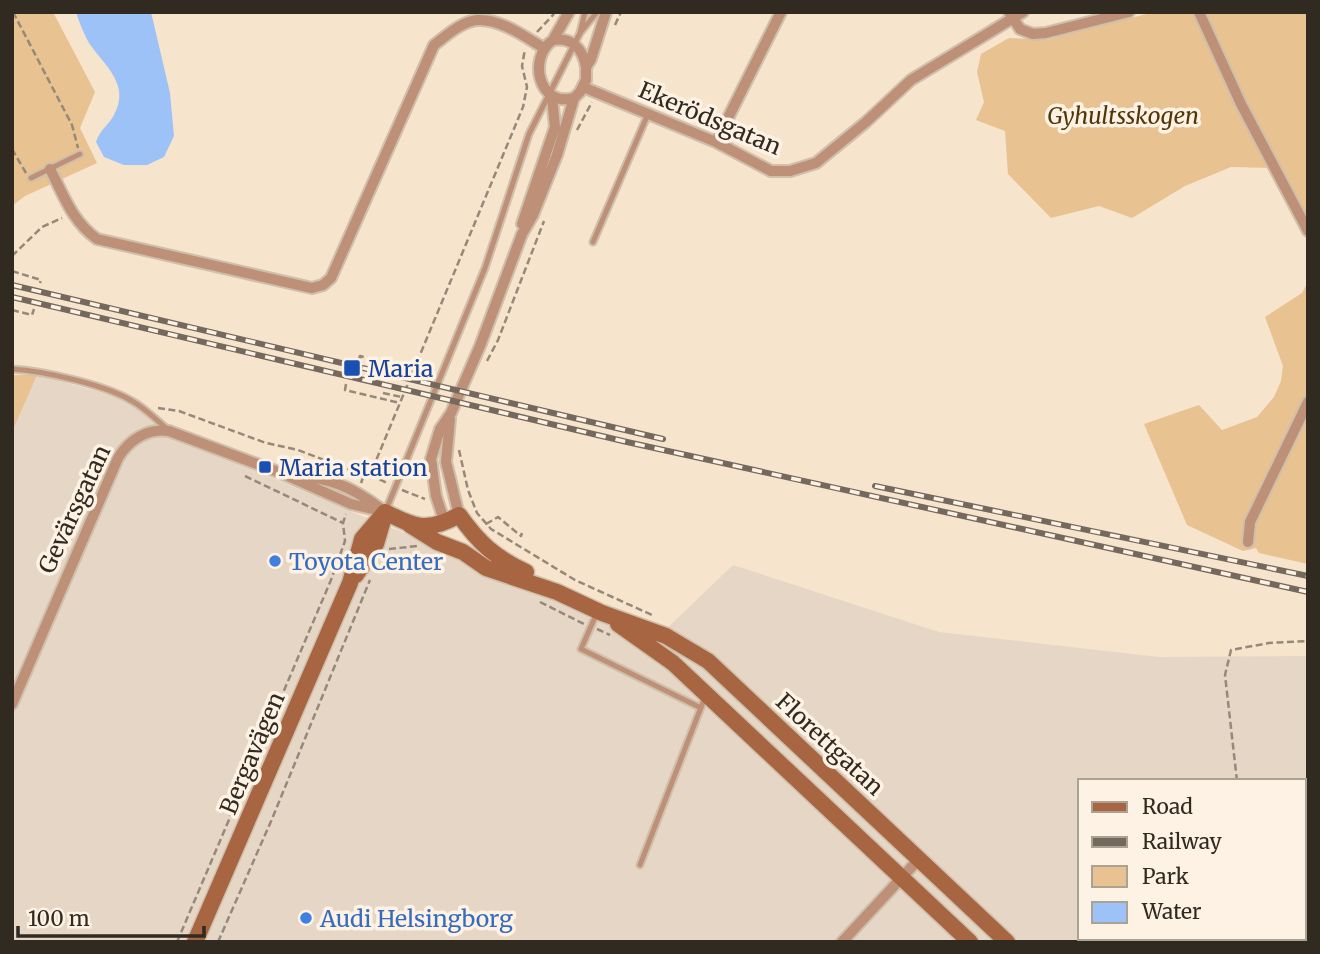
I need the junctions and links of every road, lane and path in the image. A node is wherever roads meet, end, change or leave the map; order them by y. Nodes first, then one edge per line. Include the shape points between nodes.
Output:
1 (13, 12) edge
2 (555, 12) edge
3 (569, 12) edge
4 (585, 12) edge
5 (597, 12) edge
6 (606, 12) edge
7 (621, 12) edge
8 (781, 12) edge
9 (1023, 12) edge
10 (1129, 12) edge
11 (1199, 12) edge
12 (1010, 15) edge
13 (612, 32) dead end
14 (580, 33) junction
15 (531, 41) junction
16 (549, 44) junction
17 (574, 45) junction
18 (586, 66) junction
19 (583, 87) junction
20 (596, 92) junction
21 (550, 95) junction
22 (574, 98) junction
23 (648, 114) junction
24 (575, 135) dead end
25 (716, 142) junction
26 (12, 149) edge
27 (80, 154) joint
28 (50, 169) junction
29 (31, 178) joint
30 (71, 214) junction
31 (546, 215) dead end
32 (1308, 231) edge
33 (522, 234) junction
34 (593, 242) dead end
35 (12, 256) edge
36 (12, 271) edge
37 (40, 283) dead end
38 (34, 309) dead end
39 (12, 310) edge
40 (359, 359) dead end
41 (486, 362) dead end
42 (389, 367) dead end
43 (12, 369) edge
44 (413, 372) junction
45 (346, 384) dead end
46 (383, 393) dead end
47 (402, 397) junction
48 (1308, 402) edge
49 (400, 403) junction
50 (145, 409) junction
51 (451, 413) junction
52 (169, 430) junction
53 (459, 448) dead end
54 (364, 475) dead end
55 (246, 476) dead end
56 (466, 486) junction
57 (396, 488) junction
58 (452, 491) junction
59 (436, 496) junction
60 (385, 512) junction
61 (452, 519) junction
62 (343, 523) dead end
63 (486, 524) junction
64 (410, 525) junction
65 (344, 531) dead end
66 (522, 533) dead end
67 (345, 541) dead end
68 (369, 542) junction
69 (1248, 542) dead end
70 (419, 546) dead end
71 (463, 552) junction
72 (373, 575) dead end
73 (557, 593) junction
74 (538, 601) dead end
75 (597, 617) junction
76 (657, 618) dead end
77 (618, 639) dead end
78 (1308, 641) edge
79 (704, 701) junction
80 (12, 704) edge
81 (1237, 779) edge
82 (919, 859) junction
83 (639, 865) dead end
84 (902, 878) junction
85 (177, 942) edge
86 (195, 942) edge
87 (218, 942) edge
88 (842, 942) edge
89 (970, 942) edge
90 (1007, 942) edge

1 - 27 path via 72,125
2 - 15 path
3 - 16 street
4 - 14 lane
5 - 14 lane
6 - 18 street
7 - 13 path
8 - 25 street
9 - 12 street, Ekerödsgatan
10 - 12 street via 1038,34 1020,29
11 - 32 street
12 - 25 street, Ekerödsgatan via 911,79 816,163 771,171
14 - 17 lane
15 - 16 street
15 - 30 street via 502,25 477,20 434,45 331,278 323,285 312,288 97,239
15 - 44 path via 523,57 527,87 523,107
16 - 17 street via 563,40
16 - 21 street via 540,57 539,71
17 - 18 street
17 - 21 lane
18 - 19 street
19 - 20 street, Ekerödsgatan
19 - 22 street
20 - 23 street, Ekerödsgatan
20 - 24 path
21 - 22 street
21 - 33 street via 555,127 522,222
21 - 57 lane via 528,134 485,268
22 - 33 street via 557,155
23 - 25 street, Ekerödsgatan
23 - 34 lane
26 - 29 path
27 - 28 lane
28 - 29 lane
28 - 30 street
30 - 35 path via 42,227
31 - 41 path
33 - 51 street
36 - 37 path
38 - 39 path via 32,315
40 - 44 path
42 - 44 path
43 - 50 lane via 50,374 120,394
44 - 47 path
45 - 49 path via 345,390
46 - 47 path
47 - 49 path
48 - 69 street via 1250,522
49 - 57 path via 370,475
50 - 52 lane
50 - 54 path via 179,411
51 - 58 street via 446,461
51 - 59 street via 440,429 431,459
52 - 60 street via 281,473 338,483
52 - 80 street, Gevärsgatan via 140,436 118,458
53 - 56 path
55 - 62 path
56 - 58 path
56 - 63 path
57 - 59 path via 425,499
57 - 60 lane
58 - 61 street
59 - 61 street
60 - 64 street
60 - 68 street, Bergavägen
61 - 64 street via 424,527
61 - 71 street
61 - 73 street, Florettgatan via 501,560
63 - 66 path via 498,517
63 - 76 path via 575,580
64 - 71 street, Florettgatan
65 - 68 path
67 - 85 path
68 - 70 path via 386,549
68 - 86 street, Bergavägen
71 - 73 street, Florettgatan via 486,568
72 - 87 path
73 - 75 street, Florettgatan
74 - 75 path
75 - 77 path
75 - 79 street, Florettgatan via 656,649
75 - 79 lane via 581,649
75 - 82 street, Florettgatan via 666,636 708,661
78 - 81 path via 1231,650 1225,675
79 - 83 lane
79 - 84 street, Florettgatan
82 - 84 street
82 - 90 street, Florettgatan
84 - 88 street
84 - 89 street, Florettgatan

